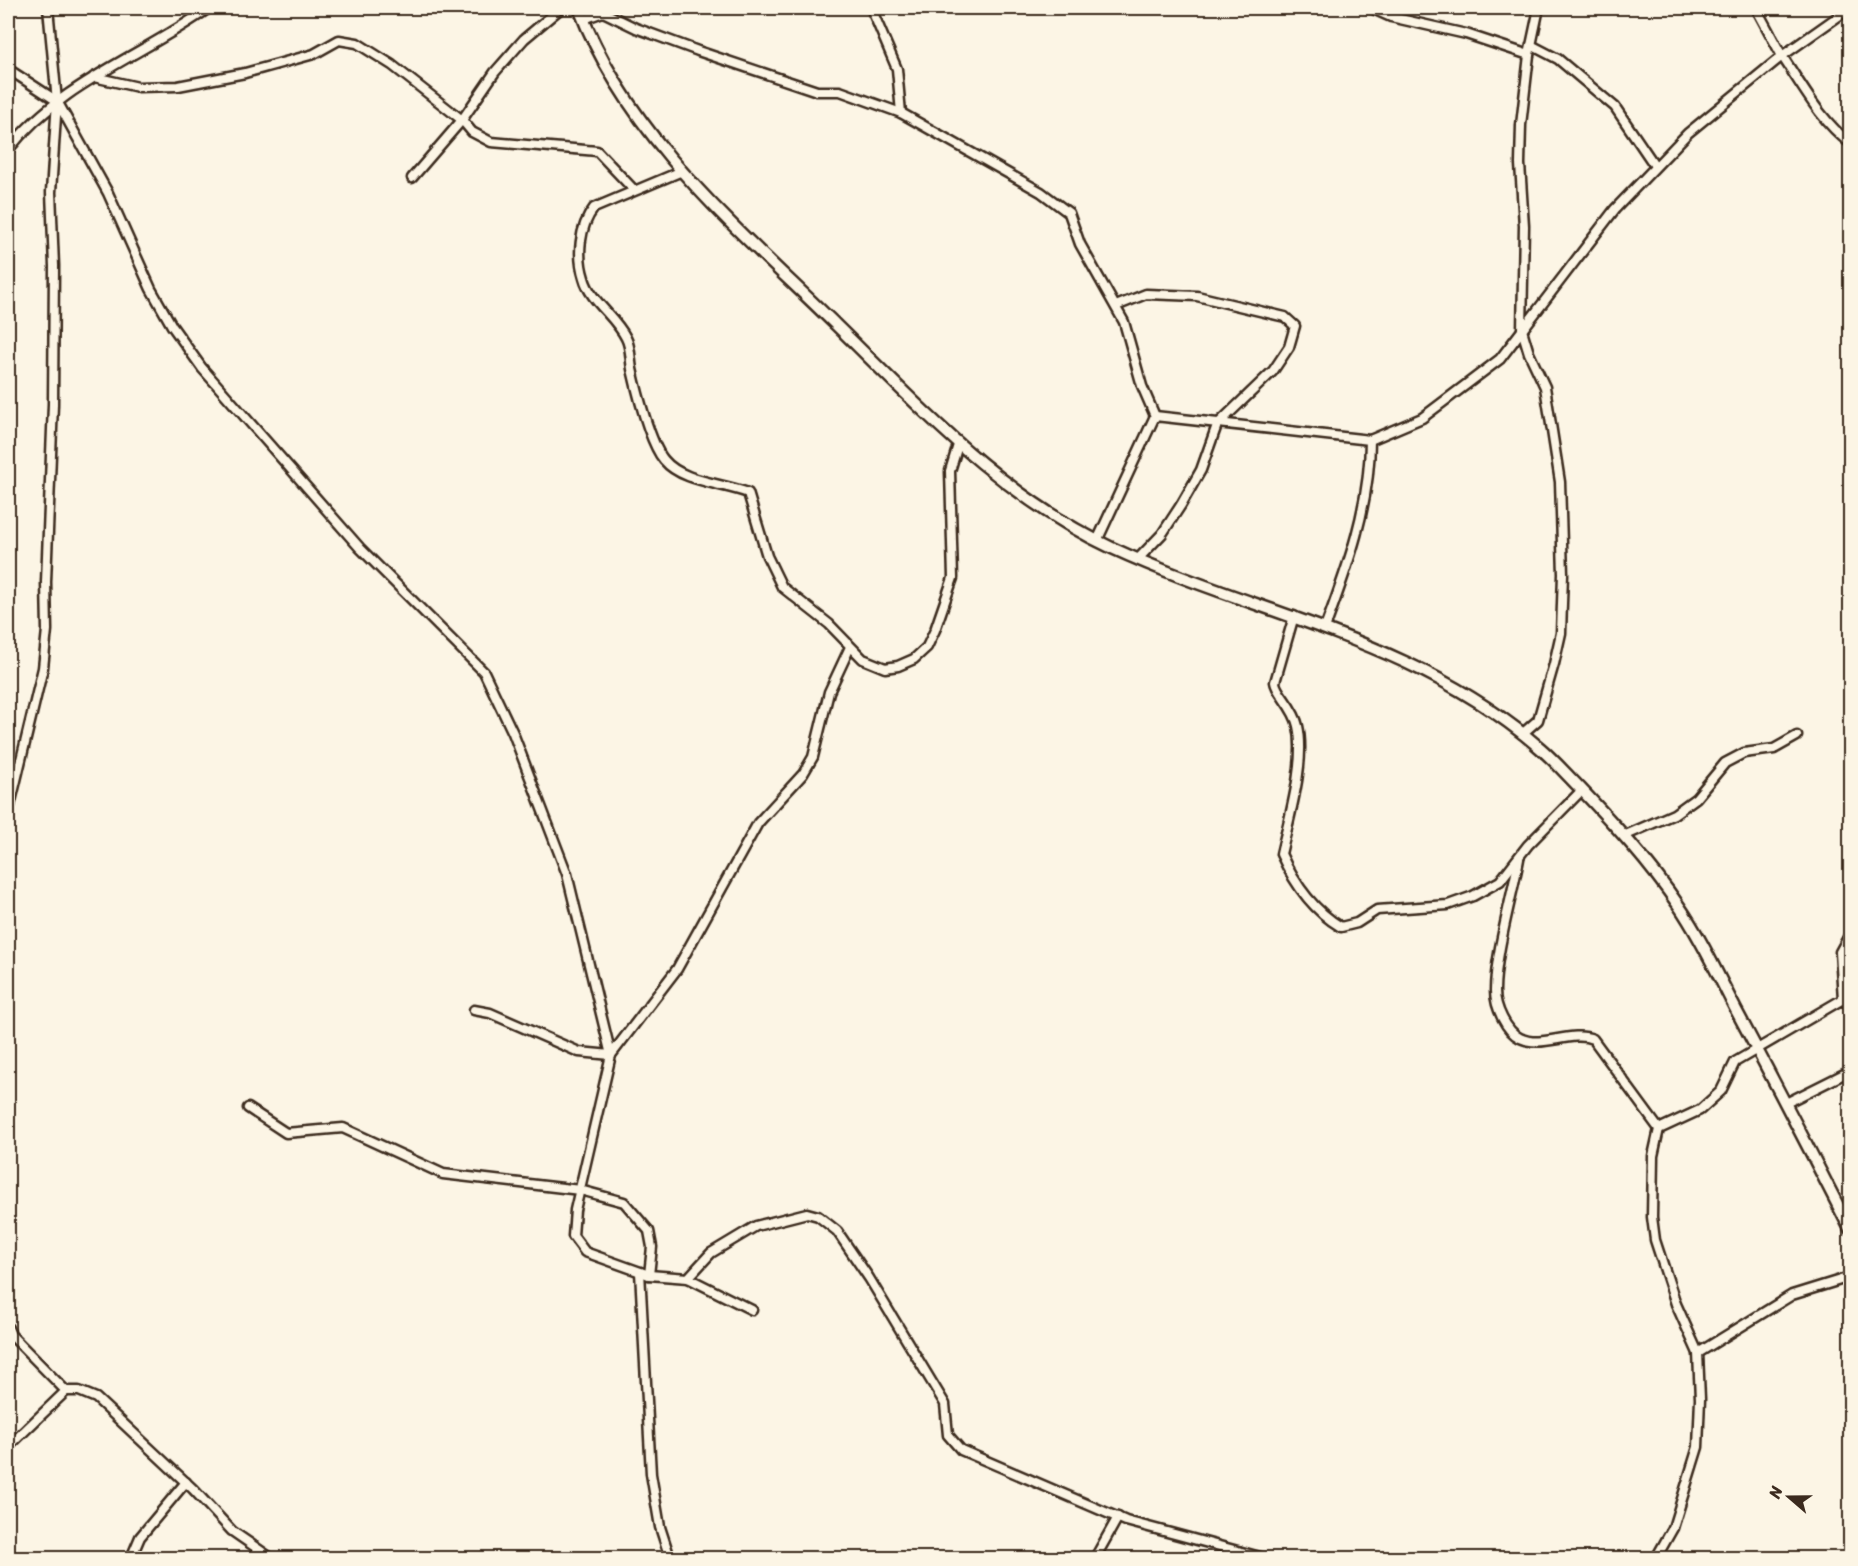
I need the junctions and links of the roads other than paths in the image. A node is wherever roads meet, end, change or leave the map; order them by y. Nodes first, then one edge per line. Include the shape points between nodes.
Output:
1 (48, 8) edge
2 (209, 8) edge
3 (561, 8) edge
4 (579, 8) edge
5 (872, 8) edge
6 (1371, 8) edge
7 (1539, 8) edge
8 (1756, 8) edge
9 (1851, 8) edge
10 (605, 10) edge
11 (584, 19) junction
12 (1531, 45) junction
13 (1529, 55) junction
14 (1782, 56) junction
15 (8, 69) edge
16 (94, 76) junction
17 (57, 101) junction
18 (901, 113) junction
19 (462, 120) junction
20 (1851, 143) edge
21 (8, 150) edge
22 (1655, 166) junction
23 (682, 171) junction
24 (412, 178) dead end
25 (634, 190) junction
26 (1116, 306) junction
27 (1522, 330) junction
28 (1155, 416) junction
29 (1217, 424) junction
30 (1370, 440) junction
31 (958, 445) junction
32 (1097, 541) junction
33 (1138, 559) junction
34 (1294, 616) junction
35 (1325, 628) junction
36 (850, 646) junction
37 (1522, 734) junction
38 (1797, 736) dead end
39 (1582, 790) junction
40 (8, 814) edge
41 (1626, 836) junction
42 (1519, 858) junction
43 (1851, 934) edge
44 (1844, 999) junction
45 (1851, 1006) edge
46 (474, 1010) dead end
47 (1758, 1050) junction
48 (611, 1055) junction
49 (1851, 1071) edge
50 (1786, 1103) junction
51 (248, 1108) dead end
52 (1659, 1129) junction
53 (580, 1190) junction
54 (1851, 1229) edge
55 (640, 1272) junction
56 (650, 1275) junction
57 (1851, 1277) edge
58 (688, 1278) junction
59 (752, 1310) dead end
60 (9, 1334) edge
61 (1698, 1353) junction
62 (66, 1391) junction
63 (8, 1447) edge
64 (186, 1482) junction
65 (1118, 1518) junction
66 (131, 1558) edge
67 (271, 1558) edge
68 (670, 1558) edge
69 (1095, 1558) edge
70 (1264, 1558) edge
71 (1656, 1558) edge

1 - 17 street
2 - 16 street
3 - 19 street via 524,39
4 - 11 main road
5 - 18 street via 897,69
6 - 13 street
7 - 12 street
8 - 14 street
9 - 14 street
10 - 11 street
10 - 18 street via 636,28 709,54 817,91 840,92
11 - 23 main road via 618,88
12 - 13 street
12 - 22 street via 1558,59 1615,107
13 - 27 street via 1520,164 1524,226
14 - 20 street via 1822,116
14 - 22 street
15 - 17 street
16 - 17 street
16 - 19 street via 138,87 178,86 314,54 339,40 357,43 392,65
17 - 21 street
17 - 40 street via 51,192 54,266 47,630 43,668
17 - 48 street via 108,193 151,289 202,368 360,548 484,672 513,733 567,874
18 - 26 street via 1041,192 1069,213 1080,244
19 - 24 street
19 - 25 street via 472,132 491,142 597,151
22 - 27 street via 1615,209
23 - 25 street
23 - 31 main road
25 - 36 street via 594,208 586,218 581,261 591,294 628,340 648,425 662,458 688,476 748,493 767,556 782,587
26 - 28 street
26 - 29 street via 1146,294 1197,296 1290,319 1295,326 1289,347 1273,371
27 - 30 street via 1500,359 1422,417
27 - 37 street via 1545,387 1560,482 1563,574 1562,633 1538,720
28 - 29 street
28 - 32 street
29 - 30 street
29 - 33 street via 1201,470 1181,505 1162,534
30 - 35 street via 1366,495 1351,559
31 - 32 main road via 997,478
31 - 36 street via 950,471 953,578 927,647 914,659 885,668 863,659
32 - 33 main road
33 - 34 main road
34 - 35 main road
34 - 42 street via 1275,682 1275,688 1292,706 1300,744 1281,854 1322,915 1341,927 1357,923 1377,910 1448,905 1500,881
35 - 37 main road via 1420,667 1490,709
36 - 48 street via 830,692 813,757 803,774 758,823 677,969
37 - 39 main road
38 - 41 street via 1774,749 1744,753 1725,763 1696,798 1674,814
39 - 41 main road
39 - 42 street
41 - 47 main road via 1682,909
42 - 52 street via 1495,993 1506,1026 1522,1039 1576,1035 1593,1039
43 - 44 street via 1840,952
44 - 45 street
44 - 47 street
46 - 48 street via 490,1013 579,1052
47 - 50 main road
47 - 52 street via 1735,1062 1721,1091 1700,1110
48 - 53 street
49 - 50 street
50 - 54 main road
51 - 53 street via 286,1133 343,1128 443,1174
52 - 61 street via 1653,1156 1655,1240 1676,1304
53 - 55 street via 573,1230 579,1248
53 - 56 street via 624,1202 641,1219 652,1247
55 - 56 street
55 - 68 street via 651,1474
56 - 58 street
57 - 61 street via 1792,1295
58 - 59 street
58 - 65 street via 711,1253 756,1226 807,1213 818,1216 837,1231 869,1278 945,1404 948,1435 961,1450
60 - 62 street
61 - 71 street via 1698,1448 1672,1528
62 - 63 street
62 - 64 street via 96,1398
64 - 66 street via 140,1537
64 - 67 street via 232,1531
65 - 69 street
65 - 70 street

